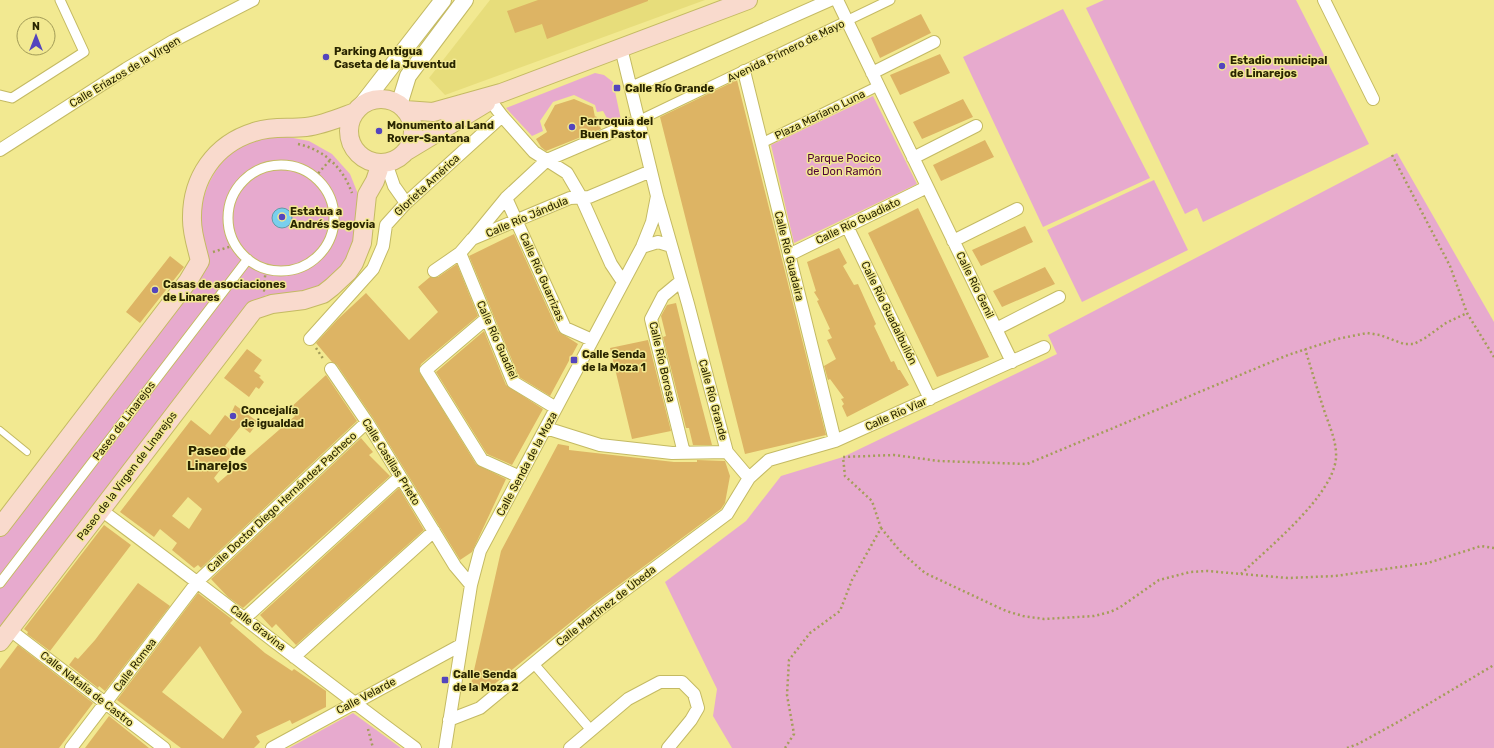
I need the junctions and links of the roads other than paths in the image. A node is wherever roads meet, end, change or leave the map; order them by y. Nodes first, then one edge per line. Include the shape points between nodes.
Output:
1 (60, 0) edge
2 (253, 0) edge
3 (443, 0) edge
4 (465, 0) edge
5 (748, 0) edge
6 (830, 0) edge
7 (837, 0) edge
8 (890, 0) edge
9 (1324, 0) edge
10 (846, 21) junction
11 (934, 42) dead end
12 (621, 48) junction
13 (744, 71) junction
14 (872, 73) junction
15 (878, 86) junction
16 (631, 88) junction
17 (0, 95) edge
18 (496, 96) junction
19 (1373, 99) dead end
20 (402, 107) junction
21 (358, 109) junction
22 (502, 116) junction
23 (638, 121) junction
24 (976, 126) dead end
25 (762, 143) junction
26 (0, 150) edge
27 (405, 152) junction
28 (913, 158) junction
29 (547, 160) junction
30 (383, 163) junction
31 (651, 171) junction
32 (927, 187) junction
33 (657, 196) junction
34 (581, 197) junction
35 (506, 198) junction
36 (406, 203) junction
37 (1017, 209) dead end
38 (516, 220) junction
39 (847, 226) junction
40 (472, 240) junction
41 (953, 241) junction
42 (671, 246) junction
43 (642, 247) junction
44 (460, 253) junction
45 (789, 255) junction
46 (248, 259) junction
47 (434, 271) dead end
48 (681, 281) junction
49 (623, 282) junction
50 (1059, 297) dead end
51 (487, 318) junction
52 (996, 329) junction
53 (310, 339) road end
54 (592, 340) junction
55 (1044, 347) dead end
56 (1012, 362) junction
57 (331, 369) road end
58 (930, 399) junction
59 (556, 408) junction
60 (367, 422) junction
61 (546, 428) junction
62 (0, 430) edge
63 (835, 441) junction
64 (27, 452) dead end
65 (727, 452) junction
66 (684, 453) junction
67 (400, 477) junction
68 (520, 477) junction
69 (749, 478) junction
70 (101, 510) junction
71 (0, 527) edge
72 (434, 531) junction
73 (198, 581) junction
74 (0, 583) edge
75 (471, 585) junction
76 (245, 618) junction
77 (5, 636) edge
78 (461, 645) junction
79 (294, 656) junction
80 (534, 664) junction
81 (354, 703) junction
82 (105, 704) junction
83 (449, 720) junction
84 (591, 730) junction
85 (71, 748) edge
86 (164, 748) edge
87 (272, 748) edge
88 (415, 748) edge
89 (445, 748) edge
90 (570, 748) edge
91 (668, 748) edge

1 - 17 street via 84,52 12,98
2 - 26 street, Calle Eriazos de la Virgen via 173,41
3 - 21 street
4 - 20 street via 408,76
5 - 12 main road
6 - 16 street
7 - 10 street, Calle Río Genil
8 - 10 street, Avenida Primero de Mayo
9 - 19 street
10 - 13 street, Avenida Primero de Mayo
10 - 14 street, Calle Río Genil
11 - 14 street
12 - 16 street, Calle Río Grande
12 - 18 main road
13 - 23 street, Avenida Primero de Mayo
13 - 25 street, Calle Río Guadaira
14 - 15 street, Calle Río Genil
15 - 25 street, Plaza Mariano Luna
15 - 28 street, Calle Río Genil
16 - 23 street, Calle Río Grande
18 - 20 main road via 433,112
18 - 22 street
18 - 27 main road via 461,120
20 - 21 main road via 379,100 366,103
20 - 27 main road via 412,124 413,131
21 - 30 main road via 349,130 354,148 368,160
21 - 71 main road via 323,124 254,132 232,141 213,158 200,180 192,207 192,229 200,261 184,287
22 - 29 street via 534,152
22 - 36 street, Glorieta América
23 - 29 street
23 - 31 street, Calle Río Grande
24 - 28 street
25 - 45 street, Calle Río Guadaira
27 - 30 main road via 393,161
28 - 32 street, Calle Río Genil
29 - 34 street via 567,173
29 - 35 street
30 - 36 street
30 - 70 main road, Paseo de la Virgen de Linarejos via 367,195 362,243 348,272 323,294 254,310
31 - 33 street, Calle Río Grande
31 - 34 street, Calle Río Jándula via 589,197
32 - 39 street, Calle Río Guadiato
32 - 41 street, Calle Río Genil
33 - 42 street, Calle Río Grande
33 - 43 street, Calle Senda de la Moza via 652,222
34 - 38 street, Calle Río Jándula via 570,198
34 - 49 street via 611,264
35 - 38 street, Calle Río Guarrizas
35 - 40 street
36 - 53 street, Glorieta América via 386,226 383,246 373,268
37 - 41 street, Calle Río Genil
38 - 40 street, Calle Río Jándula
38 - 54 street, Calle Río Guarrizas via 565,328
39 - 45 street, Calle Río Guadiato
39 - 58 street, Calle Río Guadalbullón
40 - 44 street, Calle Río Jándula
41 - 52 street, Calle Río Genil
42 - 43 street via 658,242
42 - 48 street, Calle Río Grande
43 - 49 street, Calle Senda de la Moza
44 - 47 street, Calle Río Jándula
44 - 51 street, Calle Río Guadiel
45 - 63 street, Calle Río Guadaira
46 - 46 street via 235,245 228,222 229,205 236,190 247,177 262,168 279,165 296,166 316,177 325,186 333,202 335,220 331,238 322,254 307,265 290,271 266,270
46 - 74 street, Paseo de Linarejos
48 - 65 street, Calle Río Grande
48 - 66 street, Calle Río Borosa via 663,296 651,319
49 - 54 street, Calle Senda de la Moza
50 - 52 street, Calle Río Genil
51 - 59 street, Calle Río Guadiel via 513,382
51 - 68 street via 426,370 482,460
52 - 56 street, Calle Río Genil
54 - 59 street, Calle Senda de la Moza
55 - 56 street, Calle Río Viar
56 - 58 street, Calle Río Viar
57 - 60 street, Calle Casillas Prieto
58 - 63 street, Calle Río Viar
59 - 61 street, Calle Senda de la Moza
60 - 67 street, Calle Casillas Prieto
60 - 73 street, Calle Doctor Diego Hernández Pacheco
61 - 66 street via 600,445
61 - 68 street, Calle Senda de la Moza
62 - 64 lane
63 - 69 street, Calle Río Viar via 769,460
65 - 66 street
65 - 69 street, Calle Río Grande
67 - 72 street, Calle Casillas Prieto
67 - 76 street
68 - 75 street, Calle Senda de la Moza via 480,551
69 - 80 street, Calle Martínez de Úbeda via 727,514 597,610
70 - 73 street, Calle Gravina
70 - 77 main road, Paseo de la Virgen de Linarejos
72 - 75 street, Calle Casillas Prieto via 455,566
72 - 79 street
73 - 76 street, Calle Gravina
73 - 82 street, Calle Romea
75 - 78 street, Calle Senda de la Moza
76 - 79 street, Calle Gravina
77 - 82 street, Calle Natalia de Castro
78 - 81 street, Calle Velarde
78 - 83 street, Calle Senda de la Moza
79 - 81 street, Calle Gravina
80 - 83 street, Calle Martínez de Úbeda via 480,708
80 - 84 street
81 - 87 street, Calle Velarde
81 - 88 street, Calle Gravina
82 - 85 street, Calle Romea
82 - 86 street, Calle Natalia de Castro
83 - 89 street, Calle Senda de la Moza
84 - 90 street
84 - 91 street via 628,699 660,682 682,682 694,694 698,708

